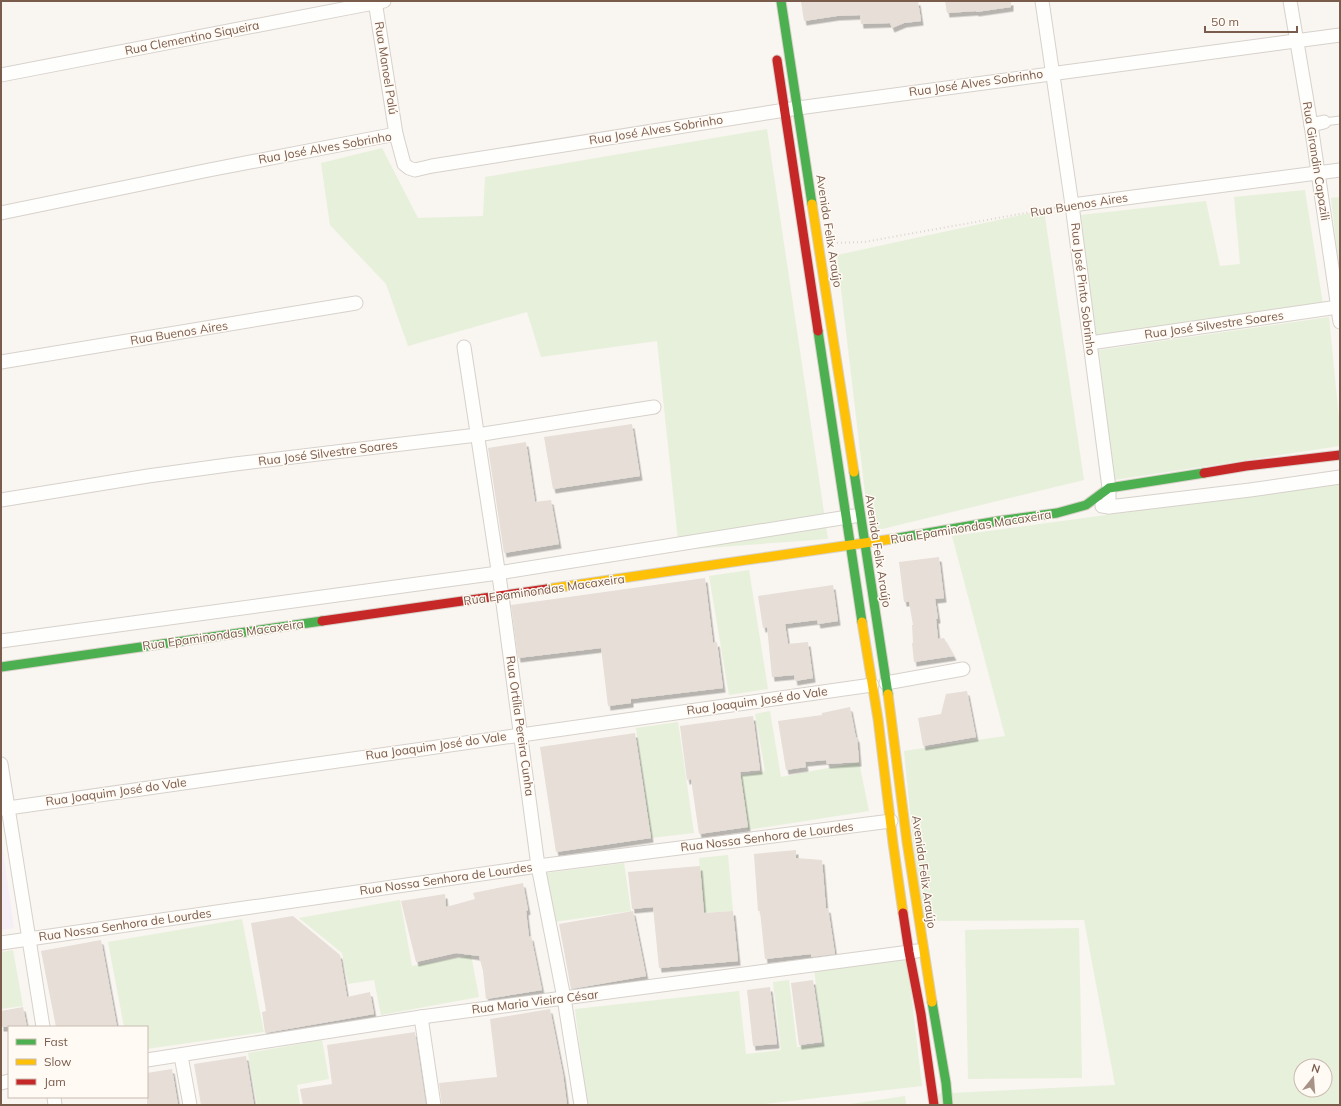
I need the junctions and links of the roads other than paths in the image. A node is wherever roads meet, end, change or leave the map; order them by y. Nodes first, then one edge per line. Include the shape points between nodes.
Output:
1 (378, 1) edge
2 (781, 1) edge
3 (1042, 1) edge
4 (1290, 1) edge
5 (1340, 35) edge
6 (1297, 41) junction
7 (775, 48) dead end
8 (1054, 72) junction
9 (1, 75) edge
10 (798, 108) junction
11 (784, 110) junction
12 (1340, 120) edge
13 (1317, 124) junction
14 (396, 134) junction
15 (1340, 170) edge
16 (1318, 173) junction
17 (1072, 205) junction
18 (1, 213) edge
19 (356, 303) dead end
20 (1338, 307) junction
21 (1340, 322) edge
22 (1090, 343) junction
23 (464, 347) dead end
24 (1, 362) edge
25 (654, 407) dead end
26 (477, 435) junction
27 (1340, 455) edge
28 (1340, 477) edge
29 (1109, 488) junction
30 (1, 500) edge
31 (1086, 505) junction
32 (1109, 507) junction
33 (860, 515) junction
34 (846, 517) junction
35 (864, 544) junction
36 (851, 546) junction
37 (498, 573) junction
38 (502, 596) junction
39 (1, 641) edge
40 (1, 667) edge
41 (963, 669) dead end
42 (886, 683) junction
43 (872, 684) junction
44 (521, 734) junction
45 (1, 764) edge
46 (4, 808) edge
47 (891, 821) junction
48 (538, 866) junction
49 (30, 938) junction
50 (1, 943) edge
51 (923, 950) junction
52 (910, 952) junction
53 (564, 998) junction
54 (422, 1017) junction
55 (43, 1026) edge
56 (181, 1056) junction
57 (148, 1060) edge
58 (190, 1105) edge
59 (434, 1105) edge
60 (581, 1105) edge
61 (934, 1105) edge
62 (948, 1105) edge

1 - 9 street, Rua Clementino Siqueira
1 - 14 street, Rua Manoel Palú
2 - 10 main road, Avenida Felix Araújo
3 - 8 street, Rua José Pinto Sobrinho
4 - 6 street, Rua Girandin Capazili
5 - 6 street, Rua José Alves Sobrinho
6 - 8 street, Rua José Alves Sobrinho
6 - 13 street, Rua Girandin Capazili
7 - 11 main road, Avenida Felix Araújo
8 - 10 street, Rua José Alves Sobrinho
8 - 17 street, Rua José Pinto Sobrinho
10 - 11 street, Rua José Alves Sobrinho
10 - 33 main road, Avenida Felix Araújo
11 - 14 street, Rua José Alves Sobrinho via 415,170 404,164
11 - 34 main road, Avenida Felix Araújo
12 - 13 lane
13 - 16 street, Rua Girandin Capazili
14 - 18 street, Rua José Alves Sobrinho
15 - 16 street, Rua Buenos Aires
16 - 17 street, Rua Buenos Aires
16 - 20 street, Rua Girandin Capazili
17 - 22 street, Rua José Pinto Sobrinho
19 - 24 street, Rua Buenos Aires
20 - 21 street, Rua Girandin Capazili
20 - 22 street, Rua José Silvestre Soares
22 - 29 street, Rua José Pinto Sobrinho
23 - 26 street, Rua Ortília Pereira Cunha
25 - 26 street, Rua José Silvestre Soares
26 - 30 street, Rua José Silvestre Soares via 235,464
26 - 37 street, Rua Ortília Pereira Cunha
27 - 29 main road, Rua Epaminondas Macaxeira via 1252,465
28 - 32 street, Rua Epaminondas Macaxeira
29 - 31 main road, Rua Epaminondas Macaxeira
29 - 32 street, Rua José Pinto Sobrinho
31 - 32 street, Rua Epaminondas Macaxeira
31 - 35 main road, Rua Epaminondas Macaxeira via 1057,513
33 - 34 street, Rua Epaminondas Macaxeira
33 - 35 main road, Avenida Felix Araújo
34 - 36 main road, Avenida Felix Araújo
34 - 37 street, Rua Epaminondas Macaxeira
35 - 36 main road, Rua Epaminondas Macaxeira
35 - 42 main road, Avenida Felix Araújo
36 - 38 main road, Rua Epaminondas Macaxeira
36 - 43 main road, Avenida Felix Araújo
37 - 38 street, Rua Ortília Pereira Cunha
37 - 39 street, Rua Epaminondas Macaxeira
38 - 40 main road, Rua Epaminondas Macaxeira
38 - 44 street, Rua Ortília Pereira Cunha
41 - 42 street
42 - 51 main road, Avenida Felix Araújo
43 - 44 street, Rua Joaquim José do Vale
43 - 47 main road, Avenida Felix Araújo
44 - 46 street, Rua Joaquim José do Vale
44 - 48 street, Rua Ortília Pereira Cunha
45 - 46 street
46 - 49 street
47 - 48 street, Rua Nossa Senhora de Lourdes
47 - 52 main road, Avenida Felix Araújo
48 - 49 street, Rua Nossa Senhora de Lourdes
48 - 53 street, Rua Ortília Pereira Cunha
49 - 50 street, Rua Nossa Senhora de Lourdes
49 - 55 street
51 - 52 street, Rua Maria Vieira César
51 - 62 main road, Avenida Felix Araújo
52 - 53 street, Rua Maria Vieira César
52 - 61 main road, Avenida Felix Araújo
53 - 54 street, Rua Maria Vieira César
53 - 60 street, Rua Ortília Pereira Cunha
54 - 56 street, Rua Maria Vieira César
54 - 59 street
56 - 57 street, Rua Maria Vieira César
56 - 58 street

